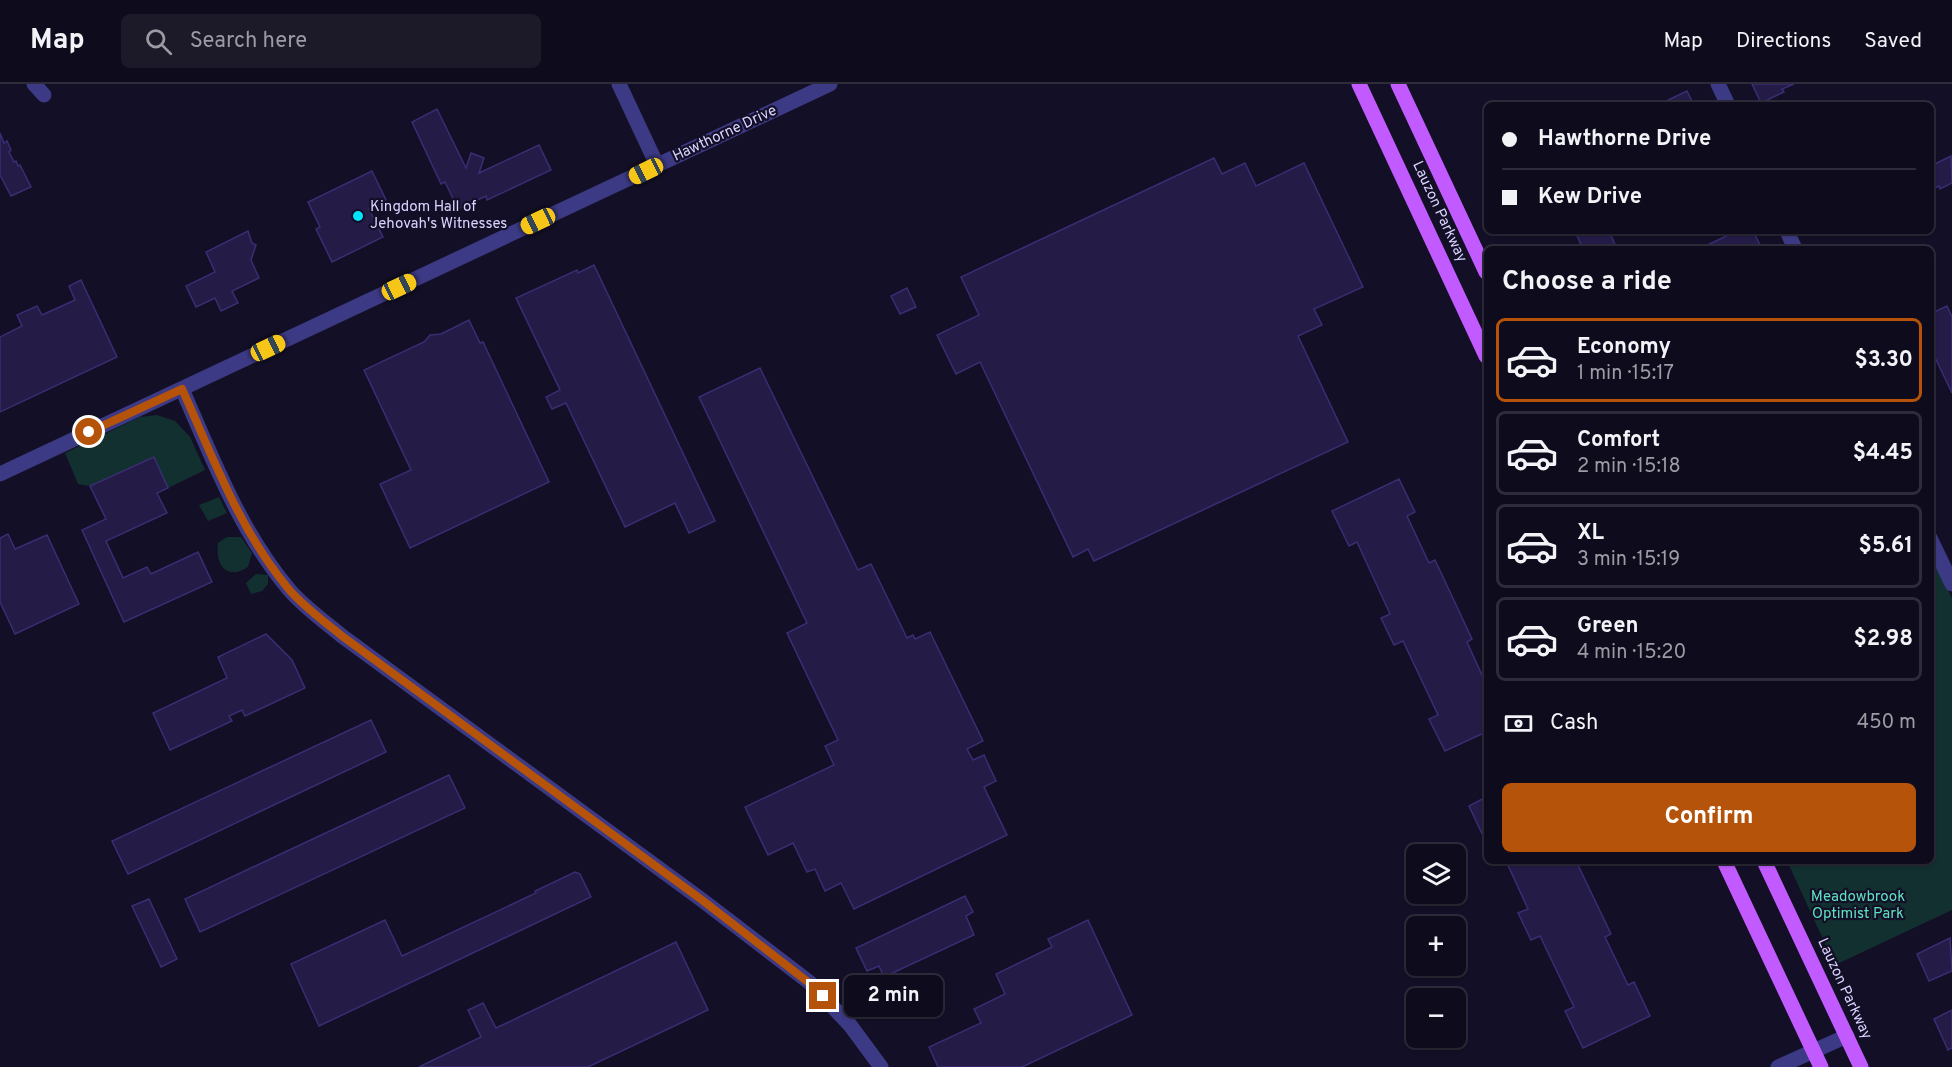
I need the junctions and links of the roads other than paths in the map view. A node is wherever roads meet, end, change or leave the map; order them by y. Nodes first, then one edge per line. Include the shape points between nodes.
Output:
1 (619, 84) edge
2 (830, 84) edge
3 (1359, 84) edge
4 (1398, 84) edge
5 (1718, 84) edge
6 (1727, 102) edge
7 (657, 165) junction
8 (1484, 268) edge
9 (1484, 352) edge
10 (182, 389) junction
11 (0, 474) edge
12 (1934, 546) edge
13 (1952, 584) edge
14 (1725, 864) edge
15 (1765, 864) edge
16 (1847, 1036) junction
17 (1814, 1051) junction
18 (881, 1067) edge
19 (1778, 1067) edge
20 (1821, 1067) edge
21 (1861, 1067) edge

1 - 7 street
2 - 7 street, Hawthorne Drive
3 - 9 main road, Lauzon Parkway
4 - 8 main road, Lauzon Parkway
5 - 6 street
7 - 10 street, Hawthorne Drive
10 - 11 street, Hawthorne Drive
10 - 18 street via 225,487 256,543 288,589 342,636 808,982 850,1025
12 - 13 street
14 - 17 main road
15 - 16 main road, Lauzon Parkway
16 - 17 street
16 - 21 main road, Lauzon Parkway
17 - 19 street
17 - 20 main road

